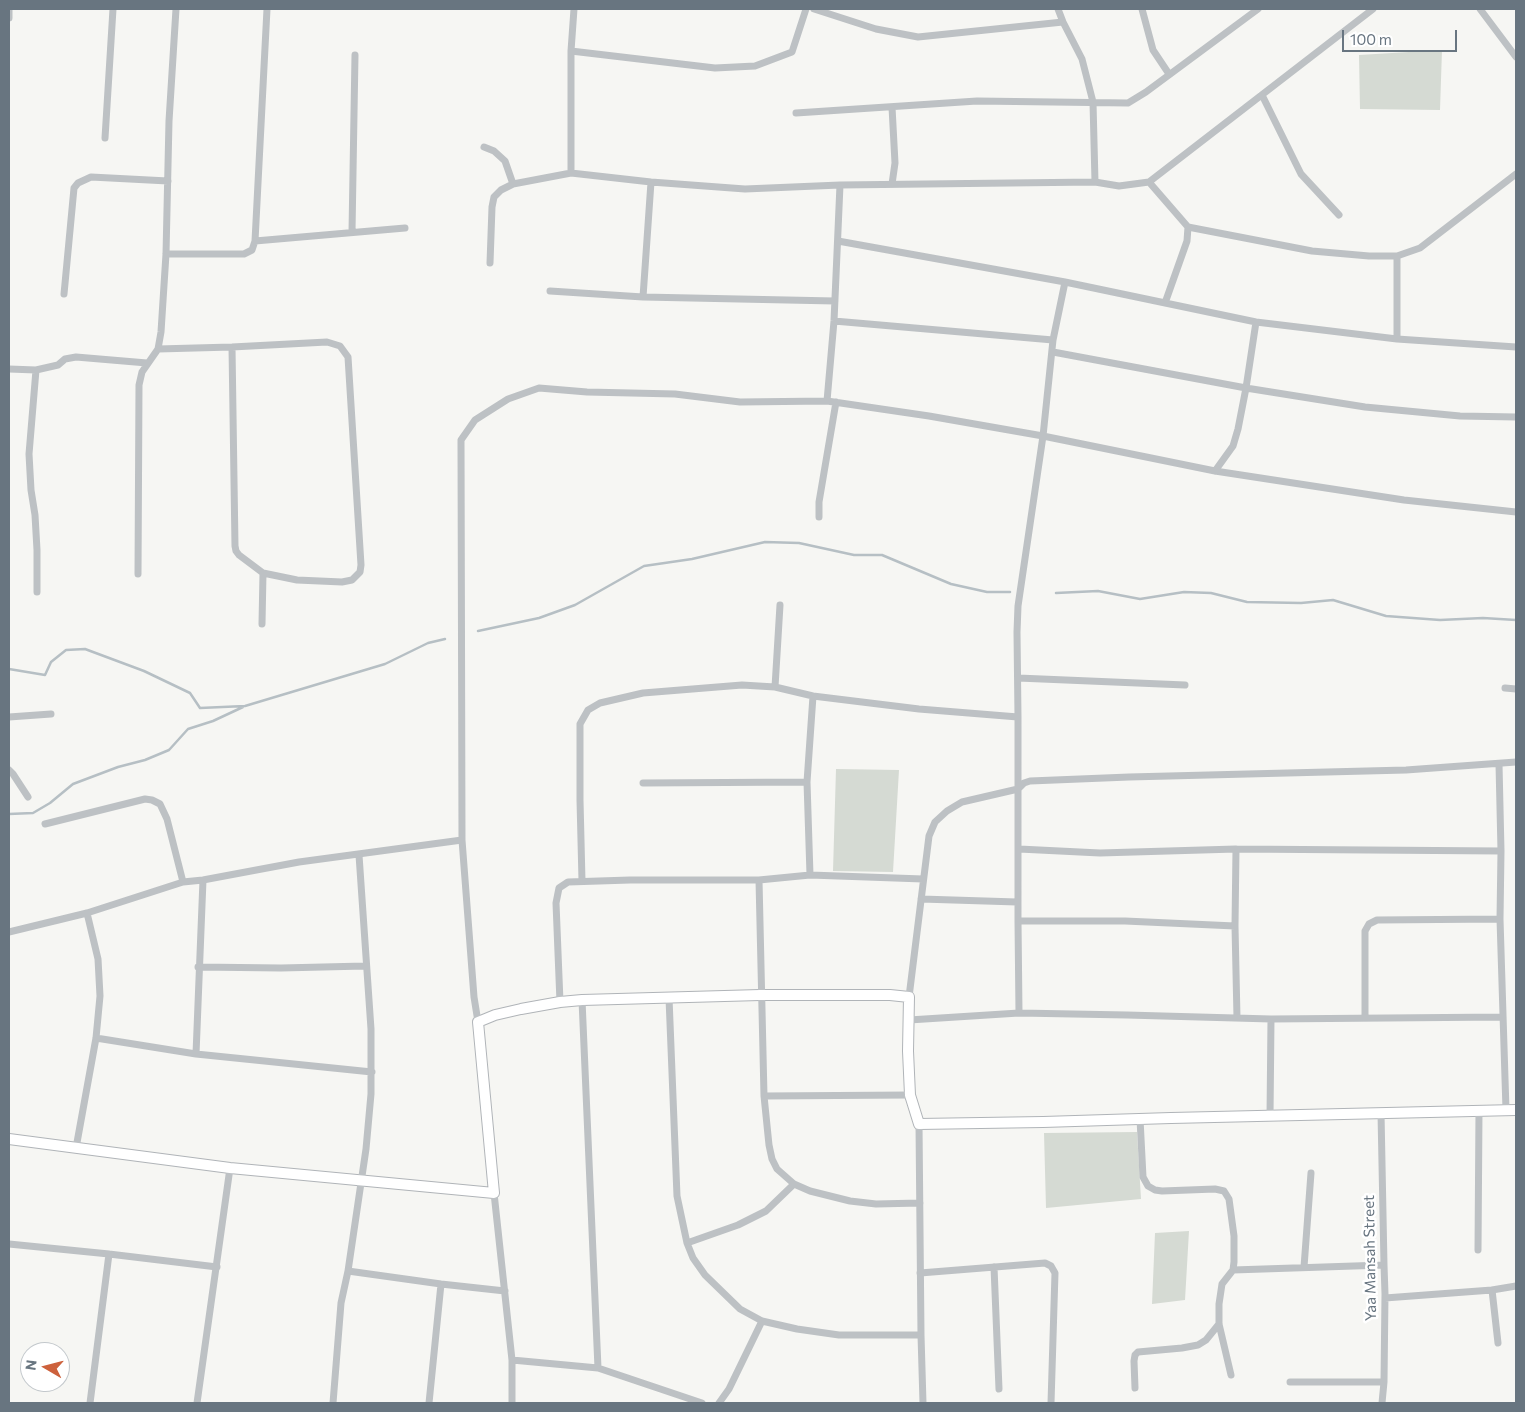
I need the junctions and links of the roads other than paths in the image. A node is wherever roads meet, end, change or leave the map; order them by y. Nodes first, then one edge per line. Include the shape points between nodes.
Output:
1 (9, 9) edge
2 (113, 9) edge
3 (176, 9) edge
4 (267, 9) edge
5 (574, 9) edge
6 (806, 9) edge
7 (814, 9) edge
8 (1058, 9) edge
9 (1142, 9) edge
10 (1258, 9) edge
11 (1373, 9) edge
12 (1480, 9) edge
13 (9, 18) edge
14 (1063, 22) junction
15 (571, 51) junction
16 (355, 55) dead end
17 (1516, 57) edge
18 (1169, 74) junction
19 (1262, 95) junction
20 (1093, 102) junction
21 (892, 107) junction
22 (796, 113) dead end
23 (105, 138) dead end
24 (484, 147) dead end
25 (571, 173) junction
26 (1516, 174) edge
27 (168, 181) junction
28 (651, 182) junction
29 (1095, 182) junction
30 (1149, 182) junction
31 (513, 184) junction
32 (892, 184) junction
33 (840, 185) junction
34 (1339, 215) dead end
35 (1188, 227) junction
36 (404, 228) dead end
37 (352, 232) junction
38 (255, 241) junction
39 (838, 241) junction
40 (166, 254) junction
41 (1397, 256) junction
42 (490, 263) dead end
43 (1065, 282) junction
44 (550, 290) dead end
45 (64, 294) dead end
46 (643, 298) junction
47 (835, 301) junction
48 (1165, 303) junction
49 (834, 321) junction
50 (1256, 322) junction
51 (1397, 339) junction
52 (1053, 340) junction
53 (232, 347) junction
54 (1516, 348) edge
55 (158, 349) junction
56 (1053, 352) junction
57 (147, 363) junction
58 (9, 369) edge
59 (36, 370) junction
60 (1246, 388) junction
61 (827, 401) junction
62 (836, 402) junction
63 (1516, 418) edge
64 (1043, 436) junction
65 (1215, 471) junction
66 (1516, 512) edge
67 (819, 517) dead end
68 (138, 574) dead end
69 (263, 574) junction
70 (37, 592) dead end
71 (780, 605) dead end
72 (262, 624) dead end
73 (1018, 678) junction
74 (1185, 685) dead end
75 (775, 687) junction
76 (1505, 688) dead end
77 (1516, 689) edge
78 (813, 696) junction
79 (51, 714) dead end
80 (9, 717) edge
81 (1018, 717) junction
82 (1516, 762) edge
83 (1499, 764) junction
84 (9, 770) edge
85 (807, 782) junction
86 (643, 783) dead end
87 (1018, 789) junction
88 (28, 797) dead end
89 (45, 824) dead end
90 (462, 840) junction
91 (1018, 849) junction
92 (1236, 849) junction
93 (1501, 851) junction
94 (359, 855) junction
95 (810, 875) junction
96 (923, 879) junction
97 (203, 880) junction
98 (758, 880) junction
99 (582, 881) junction
100 (183, 882) junction
101 (921, 899) junction
102 (1018, 902) junction
103 (88, 913) junction
104 (1500, 919) junction
105 (1018, 921) junction
106 (1235, 926) junction
107 (9, 932) edge
108 (365, 966) junction
109 (198, 967) junction
110 (760, 995) junction
111 (909, 997) junction
112 (669, 998) junction
113 (582, 1000) junction
114 (560, 1002) junction
115 (1019, 1014) junction
116 (1237, 1018) junction
117 (1365, 1018) junction
118 (1502, 1018) junction
119 (1271, 1019) junction
120 (909, 1020) junction
121 (478, 1022) junction
122 (96, 1038) junction
123 (196, 1054) junction
124 (372, 1072) junction
125 (910, 1095) junction
126 (764, 1096) junction
127 (1511, 1110) edge
128 (1479, 1111) junction
129 (1381, 1113) junction
130 (1270, 1116) junction
131 (1140, 1119) junction
132 (919, 1124) junction
133 (9, 1139) edge
134 (76, 1148) junction
135 (230, 1168) junction
136 (1311, 1173) dead end
137 (361, 1181) junction
138 (794, 1184) junction
139 (494, 1193) junction
140 (920, 1204) junction
141 (687, 1243) junction
142 (9, 1244) edge
143 (1478, 1250) dead end
144 (108, 1254) junction
145 (1384, 1265) junction
146 (217, 1267) junction
147 (994, 1267) junction
148 (1304, 1267) junction
149 (1233, 1270) junction
150 (348, 1271) junction
151 (920, 1273) junction
152 (441, 1284) junction
153 (1516, 1286) edge
154 (1492, 1290) junction
155 (506, 1291) junction
156 (1385, 1298) junction
157 (762, 1321) junction
158 (1220, 1324) junction
159 (921, 1335) junction
160 (1498, 1343) dead end
161 (512, 1360) junction
162 (598, 1368) junction
163 (1231, 1375) dead end
164 (1290, 1382) dead end
165 (1384, 1382) junction
166 (1136, 1388) dead end
167 (999, 1389) dead end
168 (90, 1403) edge
169 (197, 1403) edge
170 (333, 1403) edge
171 (429, 1403) edge
172 (512, 1403) edge
173 (702, 1403) edge
174 (719, 1403) edge
175 (923, 1403) edge
176 (1051, 1403) edge
177 (1382, 1403) edge

1 - 13 street
2 - 23 street
3 - 27 street
4 - 38 street
5 - 15 street
6 - 15 street via 792,52 755,66 715,68
7 - 14 street via 876,29 918,37
8 - 14 street
9 - 18 street via 1153,50
10 - 18 street
11 - 19 street
12 - 17 street
14 - 20 street via 1082,59
15 - 25 street
16 - 37 street
18 - 20 street via 1128,103
19 - 30 street
19 - 34 street via 1301,174
20 - 21 street via 977,101
20 - 29 street
21 - 22 street
21 - 32 street via 895,163
24 - 31 street via 505,161
25 - 28 street
25 - 31 street
26 - 41 street via 1420,248
27 - 40 street
27 - 45 street via 91,177 78,183 74,188
28 - 33 street via 745,189
28 - 46 street
29 - 30 street via 1119,186
29 - 32 street
30 - 35 street
31 - 42 street via 494,197
32 - 33 street
33 - 39 street
35 - 41 street via 1312,251
35 - 48 street
36 - 37 street
37 - 38 street
38 - 40 street via 252,250 244,254
39 - 43 street
39 - 47 street
40 - 55 street via 162,332
41 - 51 street
43 - 48 street
43 - 52 street
44 - 46 street
46 - 47 street
47 - 49 street
48 - 50 street
49 - 52 street
49 - 61 street
50 - 51 street
50 - 60 street
51 - 54 street
52 - 56 street
53 - 55 street
53 - 69 street via 235,546 239,555
53 - 69 street via 327,342 340,346 348,357 360,572 352,580 342,582 297,580
55 - 57 street
56 - 60 street
56 - 64 street
57 - 59 street via 76,357
57 - 68 street via 139,385
58 - 59 street
59 - 70 street via 30,454 38,550
60 - 63 street via 1365,407
60 - 65 street via 1233,446
61 - 62 street
61 - 90 street via 740,402 675,394 539,388 508,400 475,420 461,440
62 - 64 street
62 - 67 street
64 - 65 street
64 - 73 street via 1018,606
65 - 66 street via 1404,500
69 - 72 street
71 - 75 street
73 - 74 street
73 - 81 street
75 - 78 street
75 - 99 street via 742,685 644,694 600,703 588,710 580,724
76 - 77 street
78 - 81 street
78 - 85 street
79 - 80 street
81 - 87 street
82 - 83 street
83 - 87 street via 1406,770 1030,781
83 - 93 street
84 - 88 street
85 - 86 street
85 - 95 street
87 - 91 street
87 - 96 street via 962,802 935,822 929,836
89 - 100 street via 145,798 152,800 160,804 167,819
90 - 94 street
90 - 121 street
91 - 92 street via 1100,852
91 - 102 street
92 - 93 street
92 - 106 street
93 - 104 street
94 - 97 street via 299,862
94 - 108 street
95 - 96 street
95 - 98 street
96 - 101 street
97 - 100 street
97 - 109 street
98 - 99 street
98 - 110 street
99 - 114 street via 568,882 559,888 556,903
100 - 103 street
101 - 102 street
101 - 111 street
102 - 105 street
103 - 107 street
103 - 122 street via 99,966
104 - 117 street via 1377,920 1369,924 1365,931
104 - 118 street
105 - 106 street
105 - 115 street
106 - 116 street
108 - 109 street
108 - 124 street
109 - 123 street
110 - 111 street
110 - 112 street
110 - 126 street
111 - 120 street
112 - 113 street
112 - 141 street via 677,1196
113 - 114 street
113 - 162 street
114 - 121 street via 495,1015
115 - 116 street
115 - 120 street
116 - 119 street
117 - 118 street
117 - 119 street
118 - 127 street
119 - 130 street
120 - 125 street
121 - 139 street
122 - 123 street
122 - 134 street
123 - 124 street
124 - 137 street
125 - 126 street
125 - 132 street
126 - 138 street via 772,1159 777,1169
127 - 128 street
128 - 129 street
128 - 143 street
129 - 130 street
129 - 145 street, Yaa Mansah Street
130 - 131 street
131 - 132 street
131 - 149 street via 1143,1177 1150,1188 1162,1191 1215,1188 1229,1199 1234,1236
132 - 140 street
133 - 134 street
134 - 135 street
135 - 137 street
135 - 146 street
136 - 148 street
137 - 139 street
137 - 150 street
138 - 140 street via 850,1201
138 - 141 street via 766,1211
139 - 155 street
140 - 151 street
141 - 157 street via 693,1258 712,1282 740,1309
142 - 144 street
144 - 146 street
144 - 168 street
145 - 148 street
145 - 156 street, Yaa Mansah Street
146 - 169 street
147 - 151 street
147 - 167 street
147 - 176 street via 1045,1263 1055,1273
148 - 149 street
149 - 158 street via 1222,1284
150 - 152 street
150 - 170 street via 341,1303
151 - 159 street
152 - 155 street
152 - 171 street
153 - 154 street
154 - 156 street
154 - 160 street
155 - 161 street
156 - 165 street, Yaa Mansah Street
157 - 159 street via 839,1335
157 - 174 street
158 - 163 street
158 - 166 street via 1198,1345 1138,1352 1134,1361
159 - 175 street
161 - 162 street
161 - 172 street
162 - 173 street
164 - 165 street
165 - 177 street, Yaa Mansah Street

